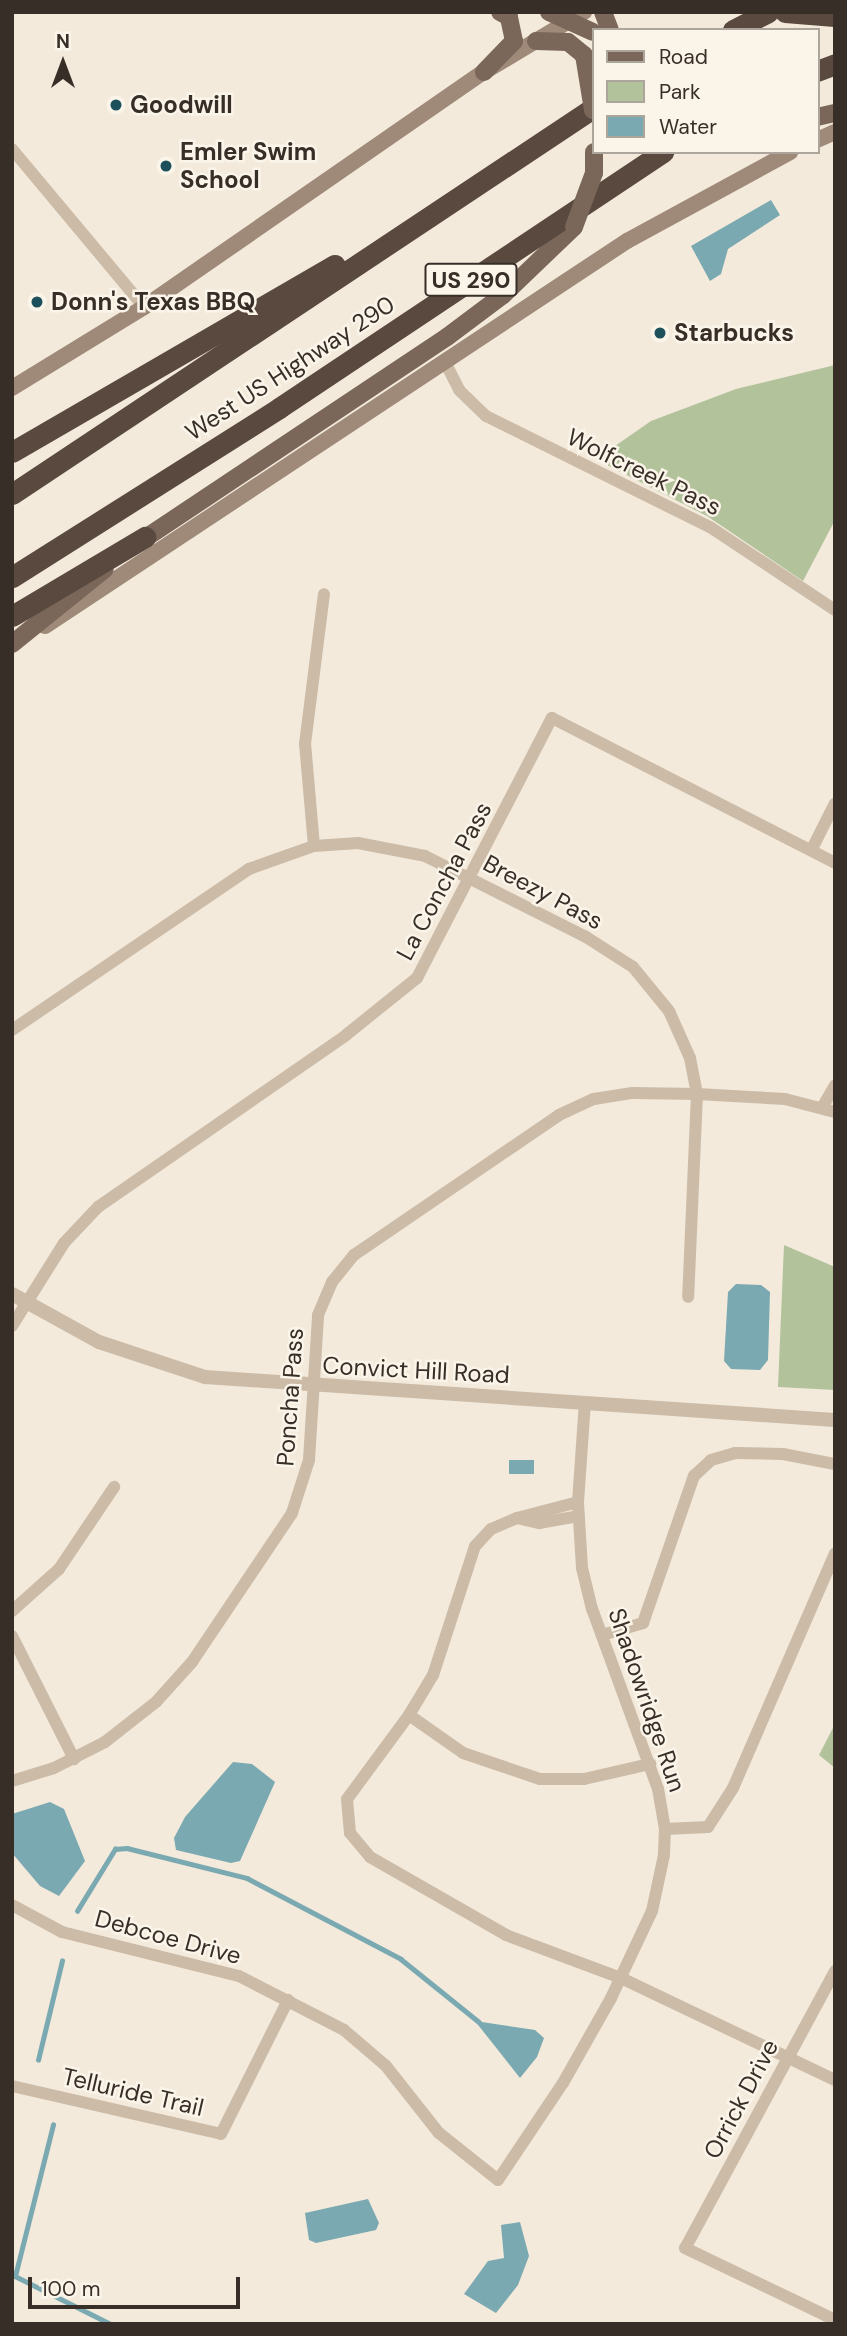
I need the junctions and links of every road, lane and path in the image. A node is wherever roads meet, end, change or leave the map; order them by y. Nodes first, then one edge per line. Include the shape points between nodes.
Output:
1 (500, 12) edge
2 (550, 12) edge
3 (768, 12) edge
4 (785, 12) edge
5 (576, 15) edge
6 (835, 16) edge
7 (737, 28) edge
8 (592, 31) edge
9 (536, 41) junction
10 (584, 55) junction
11 (484, 72) junction
12 (592, 103) edge
13 (592, 110) edge
14 (835, 132) edge
15 (819, 139) edge
16 (12, 149) edge
17 (594, 154) edge
18 (660, 154) edge
19 (786, 154) edge
20 (522, 158) junction
21 (144, 307) junction
22 (446, 364) junction
23 (12, 388) edge
24 (12, 452) edge
25 (12, 494) edge
26 (145, 537) junction
27 (12, 577) edge
28 (324, 594) dead end
29 (835, 610) edge
30 (12, 617) edge
31 (12, 645) edge
32 (835, 803) edge
33 (314, 846) junction
34 (812, 849) junction
35 (835, 863) edge
36 (472, 878) junction
37 (12, 1030) edge
38 (835, 1085) edge
39 (697, 1094) junction
40 (829, 1109) edge
41 (12, 1294) edge
42 (688, 1297) dead end
43 (26, 1303) junction
44 (12, 1326) edge
45 (312, 1387) junction
46 (585, 1403) junction
47 (835, 1420) edge
48 (835, 1464) edge
49 (114, 1487) dead end
50 (578, 1502) junction
51 (578, 1516) junction
52 (517, 1518) junction
53 (835, 1553) edge
54 (12, 1611) edge
55 (12, 1636) edge
56 (602, 1636) junction
57 (409, 1715) junction
58 (74, 1759) junction
59 (649, 1764) junction
60 (12, 1781) edge
61 (665, 1829) junction
62 (12, 1905) edge
63 (835, 1970) edge
64 (621, 1978) junction
65 (288, 2000) junction
66 (787, 2058) junction
67 (835, 2080) edge
68 (12, 2086) edge
69 (498, 2180) joint
70 (835, 2320) edge

1 - 11 main road via 509,17 514,41
2 - 5 main road
3 - 7 highway
4 - 6 highway
5 - 8 main road
5 - 9 main road
5 - 10 main road
9 - 10 main road via 568,41
9 - 11 main road
10 - 12 main road, bridge
11 - 21 main road
13 - 20 highway, West US Highway 290 / US 290
14 - 15 main road
16 - 21 street
17 - 26 main road, bridge via 594,173 574,227 503,295
18 - 27 highway, West US Highway 290 / US 290 via 279,408
19 - 22 main road via 627,241
20 - 24 highway, US 290
20 - 25 highway, West US Highway 290 / US 290
21 - 23 main road
22 - 29 street, Wolfcreek Pass via 460,390 486,416 710,527
22 - 31 main road
26 - 30 highway
26 - 31 main road
28 - 33 street via 305,744
32 - 34 street
33 - 36 street, Breezy Pass via 358,843 402,849
33 - 37 street, Breezy Pass via 249,869
34 - 35 street, La Concha Pass
34 - 36 street, La Concha Pass via 552,718
36 - 39 street, Breezy Pass via 586,937 633,967 669,1011 690,1058
36 - 43 street, La Concha Pass via 417,978 401,994 114,1193 64,1243
38 - 40 street
39 - 40 street, Poncha Pass
39 - 42 street, Breezy Pass
39 - 45 street, Poncha Pass via 633,1093 594,1099 559,1115 354,1255 332,1282 318,1315
41 - 43 street, Convict Hill Road
43 - 44 street, La Concha Pass
43 - 45 street, Convict Hill Road via 67,1327 169,1368 236,1382
45 - 46 street, Convict Hill Road
45 - 58 street, Poncha Pass via 307,1473 292,1513 167,1692 116,1735
46 - 47 street, Convict Hill Road
46 - 50 street, Shadowridge Run
48 - 56 street via 783,1454 735,1452 711,1460 694,1476 643,1623
49 - 54 street via 59,1569
50 - 51 street, Shadowridge Run
50 - 52 street
51 - 52 street via 540,1522
51 - 56 street, Shadowridge Run via 582,1569
52 - 57 street via 491,1529 475,1546 433,1675
53 - 61 street via 733,1787 708,1827
55 - 58 street
56 - 59 street, Shadowridge Run
57 - 59 street via 463,1753 540,1779 584,1779
57 - 64 street via 347,1799 346,1815 357,1845 506,1935
58 - 60 street, Poncha Pass
59 - 61 street, Shadowridge Run
61 - 64 street, Shadowridge Run via 658,1892
62 - 65 street, Debcoe Drive via 46,1926 218,1969
63 - 66 street, Orrick Drive
64 - 66 street
64 - 69 street, Shadowridge Run via 563,2083
65 - 68 street, Telluride Trail via 221,2134
65 - 69 street, Debcoe Drive via 367,2047 439,2133
66 - 67 street
66 - 70 street, Orrick Drive via 685,2248

